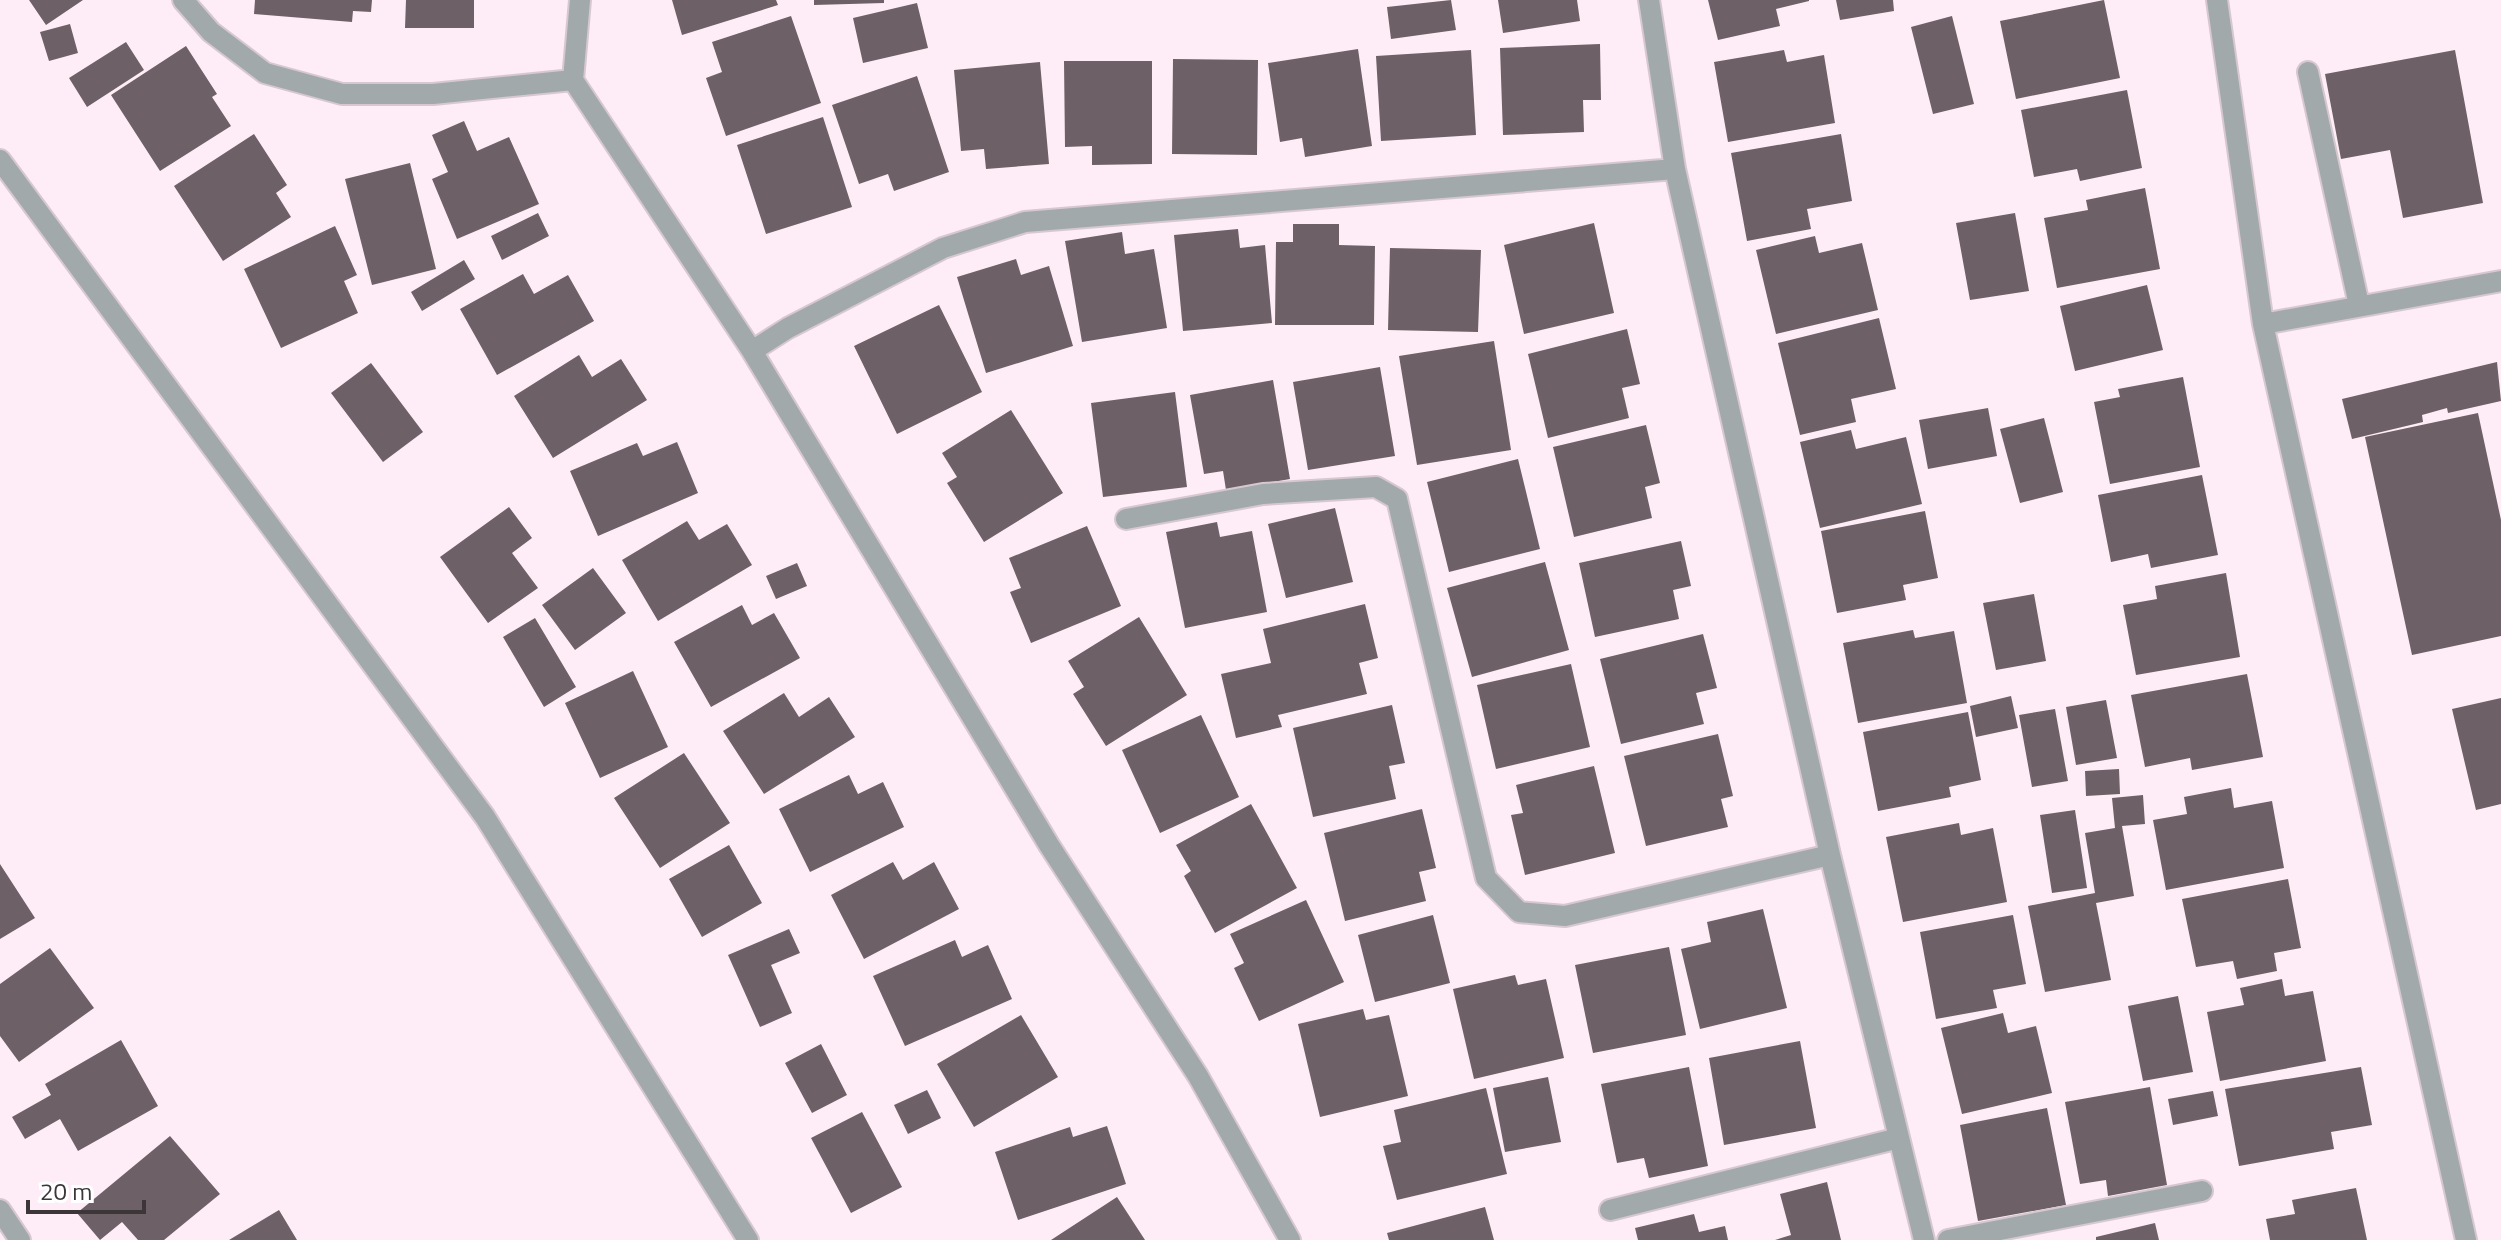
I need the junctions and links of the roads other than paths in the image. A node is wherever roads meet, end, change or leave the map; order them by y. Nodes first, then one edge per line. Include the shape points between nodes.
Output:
1 (183, 0) edge
2 (580, 0) edge
3 (1649, 0) edge
4 (2217, 0) edge
5 (2308, 72) dead end
6 (573, 80) junction
7 (0, 160) edge
8 (1675, 169) junction
9 (2501, 281) edge
10 (2359, 305) junction
11 (2263, 324) junction
12 (752, 351) junction
13 (1126, 519) dead end
14 (1830, 855) junction
15 (1899, 1138) junction
16 (2202, 1191) dead end
17 (0, 1210) edge
18 (1610, 1210) dead end
19 (20, 1240) edge
20 (748, 1240) edge
21 (1290, 1240) edge
22 (1924, 1240) edge
23 (1948, 1240) edge
24 (2466, 1240) edge

1 - 6 street via 211,32 265,73 342,94 433,94
2 - 6 street
3 - 8 street
4 - 11 street
5 - 10 street
6 - 12 street
7 - 20 street via 485,817
8 - 12 street via 1025,222 943,248
8 - 14 street
9 - 10 street
10 - 11 street
11 - 24 street
12 - 21 street via 1049,845 1198,1076
13 - 14 street via 1263,494 1376,487 1397,499 1486,878 1519,912 1565,916
14 - 15 street
15 - 18 street
15 - 22 street
16 - 23 street
17 - 19 street

